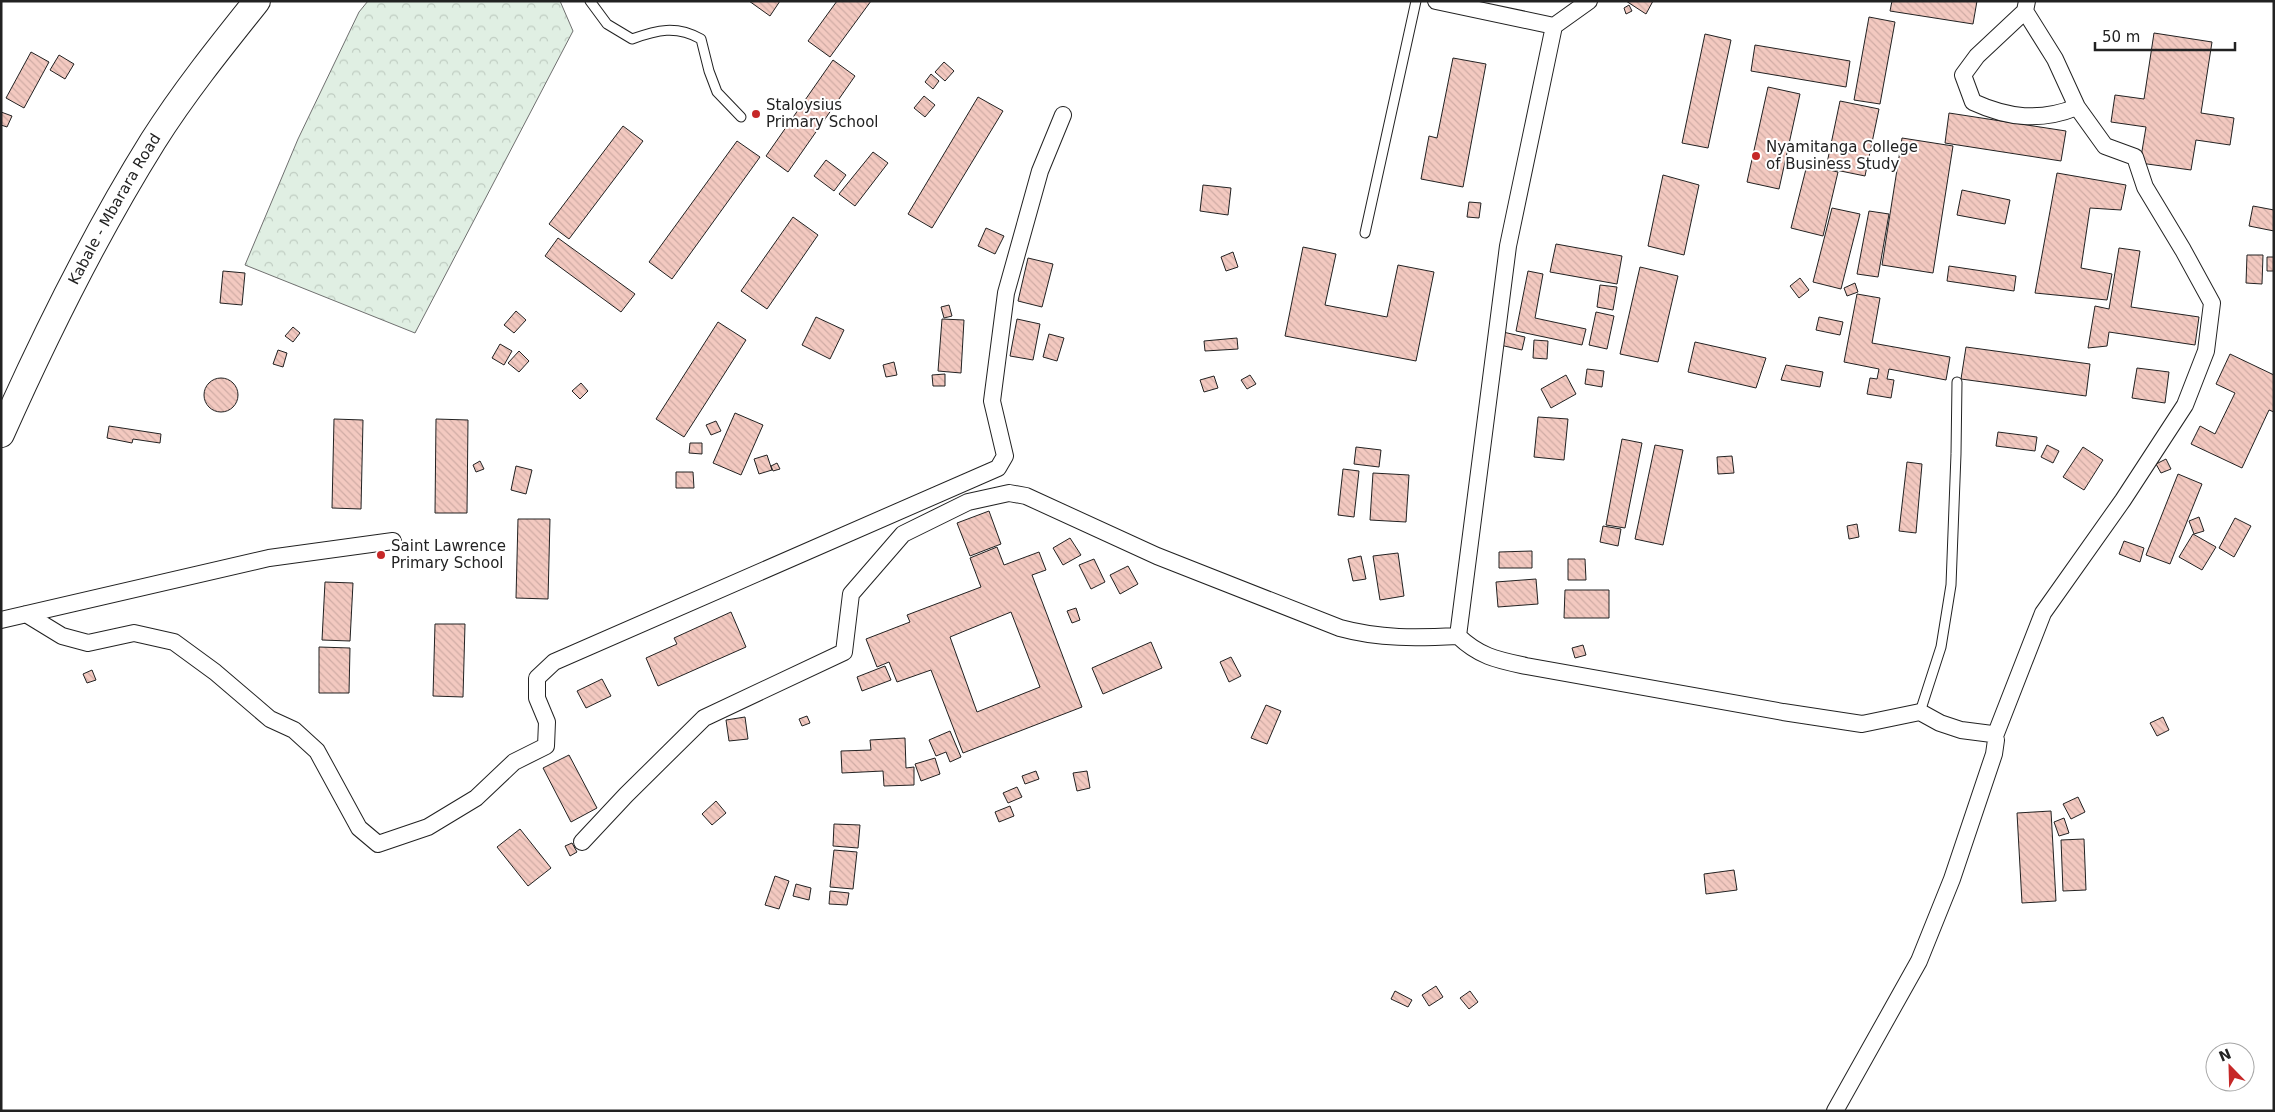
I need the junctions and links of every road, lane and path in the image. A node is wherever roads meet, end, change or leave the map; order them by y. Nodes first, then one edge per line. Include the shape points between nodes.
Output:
1 (257, 1) edge
2 (590, 1) edge
3 (1416, 1) edge
4 (1436, 1) edge
5 (1589, 1) edge
6 (2026, 6) edge
7 (1554, 26) junction
8 (2077, 107) junction
9 (1063, 115) dead end
10 (741, 118) dead end
11 (1365, 233) dead end
12 (1957, 382) dead end
13 (1, 434) edge
14 (393, 541) dead end
15 (26, 614) junction
16 (1, 620) edge
17 (1458, 636) junction
18 (1920, 712) junction
19 (1995, 736) junction
20 (582, 842) dead end
21 (1835, 1111) edge

1 - 13 main road, Kabale - Mbarara Road via 154,140 89,251
2 - 10 lane via 607,24 632,39 655,31 688,31 701,39 718,92
3 - 11 lane
4 - 7 street
5 - 7 street
6 - 8 street
6 - 8 street via 1963,75 1973,102 1996,112 2031,118 2060,114
7 - 17 street via 1508,246
8 - 19 street via 2105,146 2135,157 2145,187 2212,303 2206,351 2185,405 2043,614
9 - 15 street via 1040,170 1006,293 992,401 1005,456 998,468 554,662 537,678 537,698 547,722 546,746 514,762 476,798 428,826 378,844 359,828 317,752 294,730 270,719 174,642 134,633 88,643 62,636
12 - 18 lane via 1951,585 1941,647
14 - 15 street via 269,558
15 - 16 street
17 - 18 street via 1472,650 1496,660 1783,712 1862,724
17 - 20 street via 1405,639 1366,635 1340,628 1157,556 1026,496 1009,493 988,496 968,502 903,534 851,594 844,652 704,718
18 - 19 street via 1961,730
19 - 21 street via 1994,754 1952,879 1919,961

